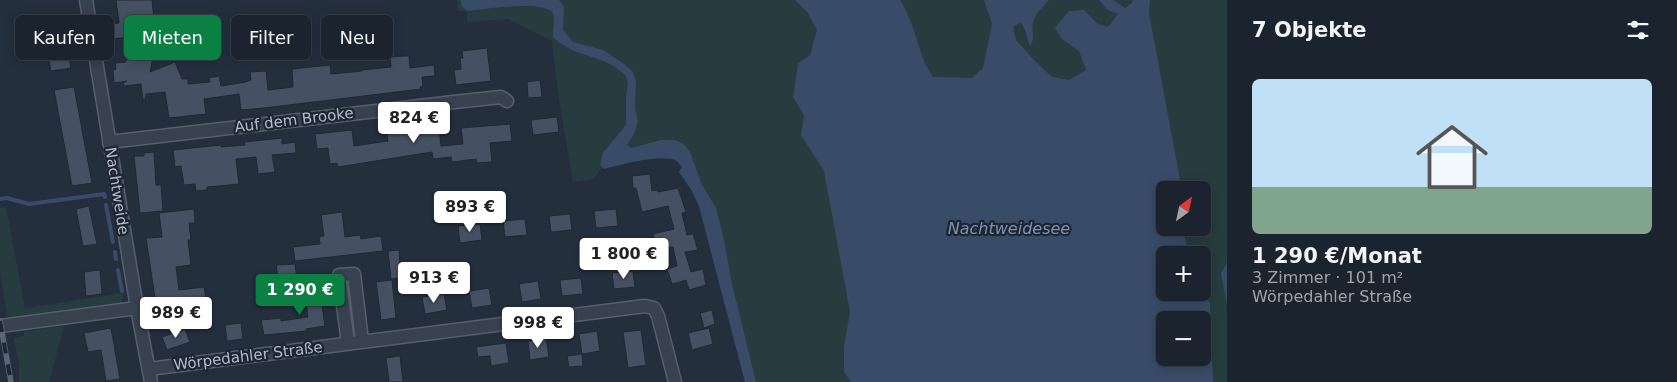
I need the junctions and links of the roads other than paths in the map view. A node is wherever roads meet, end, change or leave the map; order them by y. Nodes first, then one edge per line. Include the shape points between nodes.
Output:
1 (86, 0) edge
2 (507, 101) dead end
3 (109, 142) junction
4 (137, 308) junction
5 (0, 326) edge
6 (362, 341) junction
7 (348, 343) junction
8 (149, 369) junction
9 (152, 382) edge
10 (675, 382) edge

1 - 3 street, Nachtweide
2 - 3 street, Auf dem Brooke via 501,98 454,102
3 - 4 street, Nachtweide
4 - 5 street
4 - 8 street, Nachtweide
6 - 7 street, Wörpedahler Straße
6 - 7 street via 354,274 339,275
6 - 10 street, Wörpedahler Straße via 645,306 654,308 658,316
7 - 8 street, Wörpedahler Straße
8 - 9 street, Nachtweide

